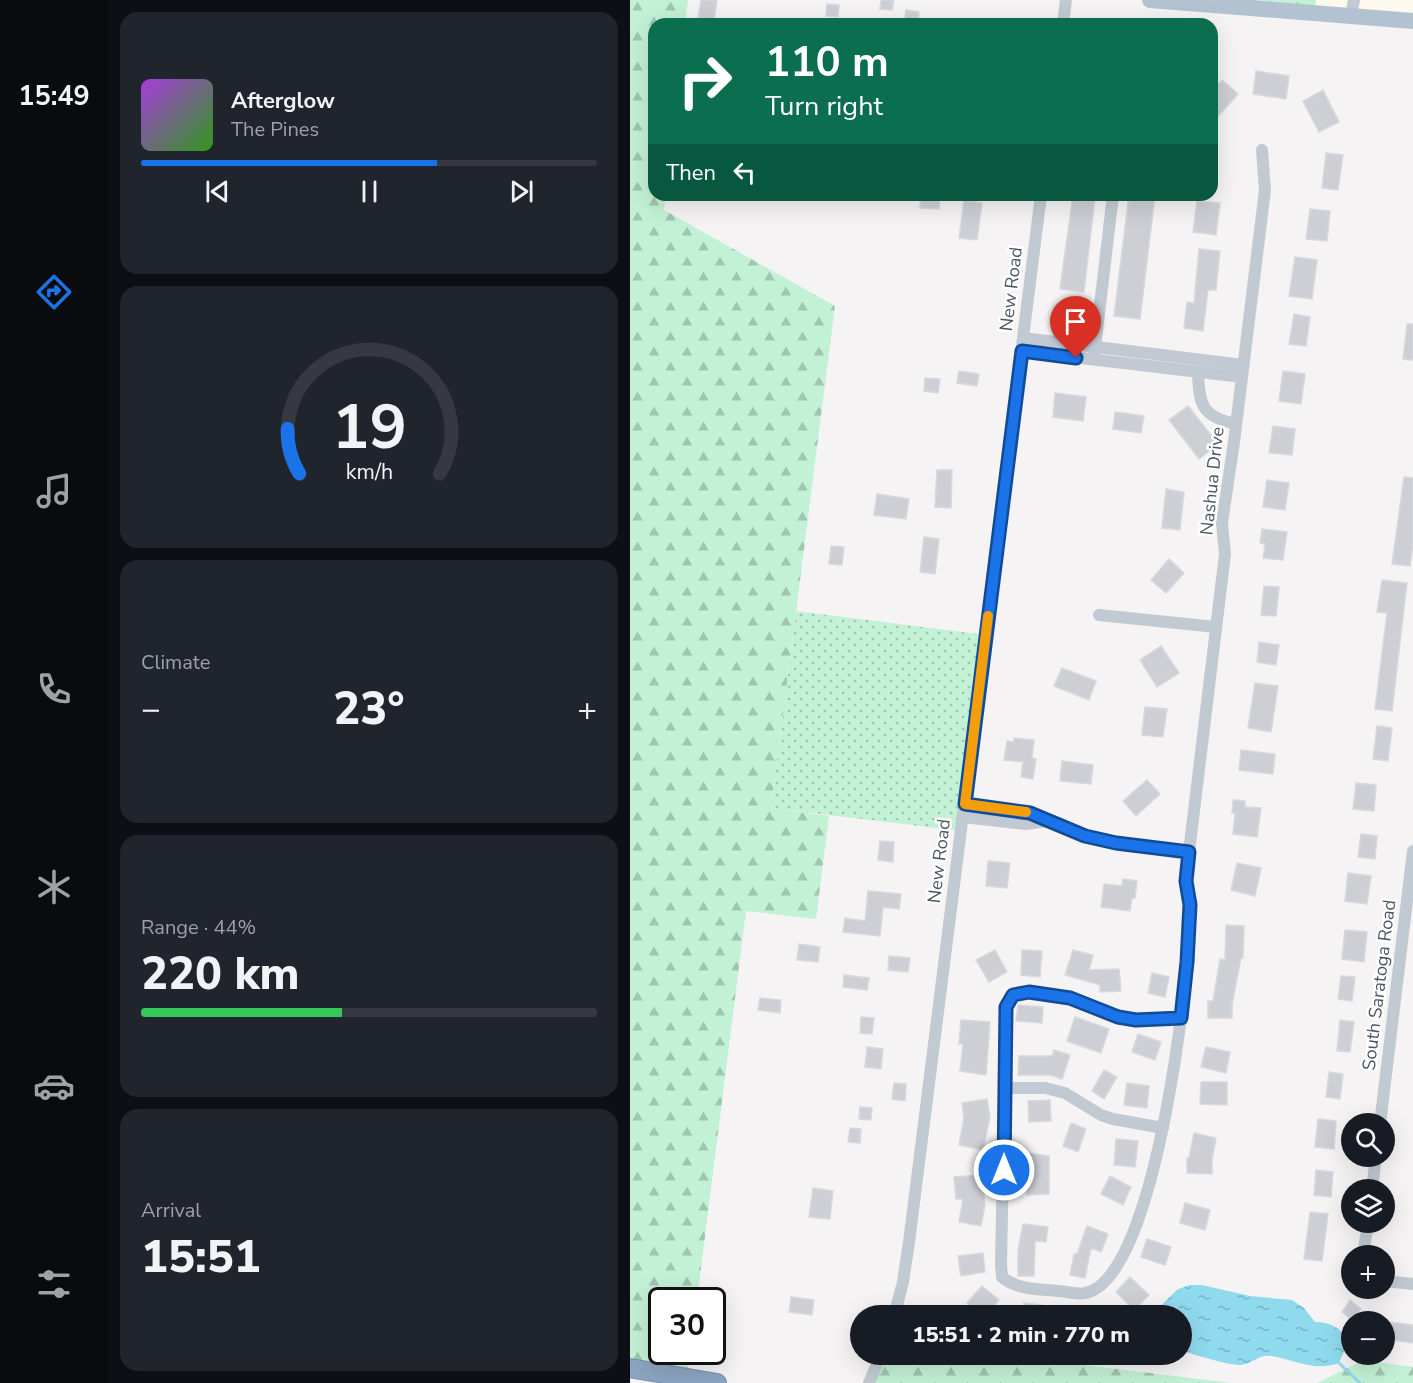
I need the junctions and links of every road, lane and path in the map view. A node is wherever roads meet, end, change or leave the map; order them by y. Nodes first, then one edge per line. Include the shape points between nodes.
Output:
1 (1066, 0) edge
2 (1150, 0) edge
3 (1182, 1) edge
4 (1353, 8) edge
5 (1064, 18) edge
6 (1413, 21) edge
7 (1263, 150) dead end
8 (1040, 201) edge
9 (1112, 201) edge
10 (1022, 345) junction
11 (1095, 354) junction
12 (1169, 363) junction
13 (1242, 371) junction
14 (1198, 373) junction
15 (1236, 424) junction
16 (1099, 615) dead end
17 (1216, 627) junction
18 (964, 810) junction
19 (1413, 851) edge
20 (1189, 852) junction
21 (1181, 1018) junction
22 (1004, 1088) junction
23 (1381, 1113) edge
24 (1163, 1128) junction
25 (1395, 1282) edge
26 (1413, 1284) edge
27 (897, 1305) edge
28 (876, 1365) edge
29 (630, 1368) edge
30 (870, 1380) edge
31 (717, 1383) edge

1 - 5 street
2 - 3 main road
3 - 4 main road
4 - 6 main road
7 - 13 street, Nashua Drive via 1265,190
8 - 10 street, New Road
9 - 11 street
10 - 11 street
10 - 18 street, New Road
11 - 12 street
12 - 13 street
12 - 14 street
13 - 14 street
13 - 15 street, Nashua Drive
14 - 15 street via 1205,409 1214,419
15 - 17 street, Nashua Drive via 1222,523 1225,554
16 - 17 street
17 - 20 street, Nashua Drive
18 - 20 street via 1026,824 1047,821 1116,843
18 - 27 street, New Road via 909,1242
19 - 23 street, South Saratoga Road
20 - 21 street, Nashua Drive via 1186,881 1190,905
21 - 22 street via 1136,1020 1070,998 1029,992 1013,995 1006,1007
21 - 24 street, Nashua Drive
22 - 24 street via 1046,1088 1065,1093 1101,1115
22 - 24 street, Nashua Drive via 1002,1277 1025,1288 1085,1293 1100,1286 1116,1267 1139,1221
25 - 26 street
28 - 30 street
29 - 31 highway

